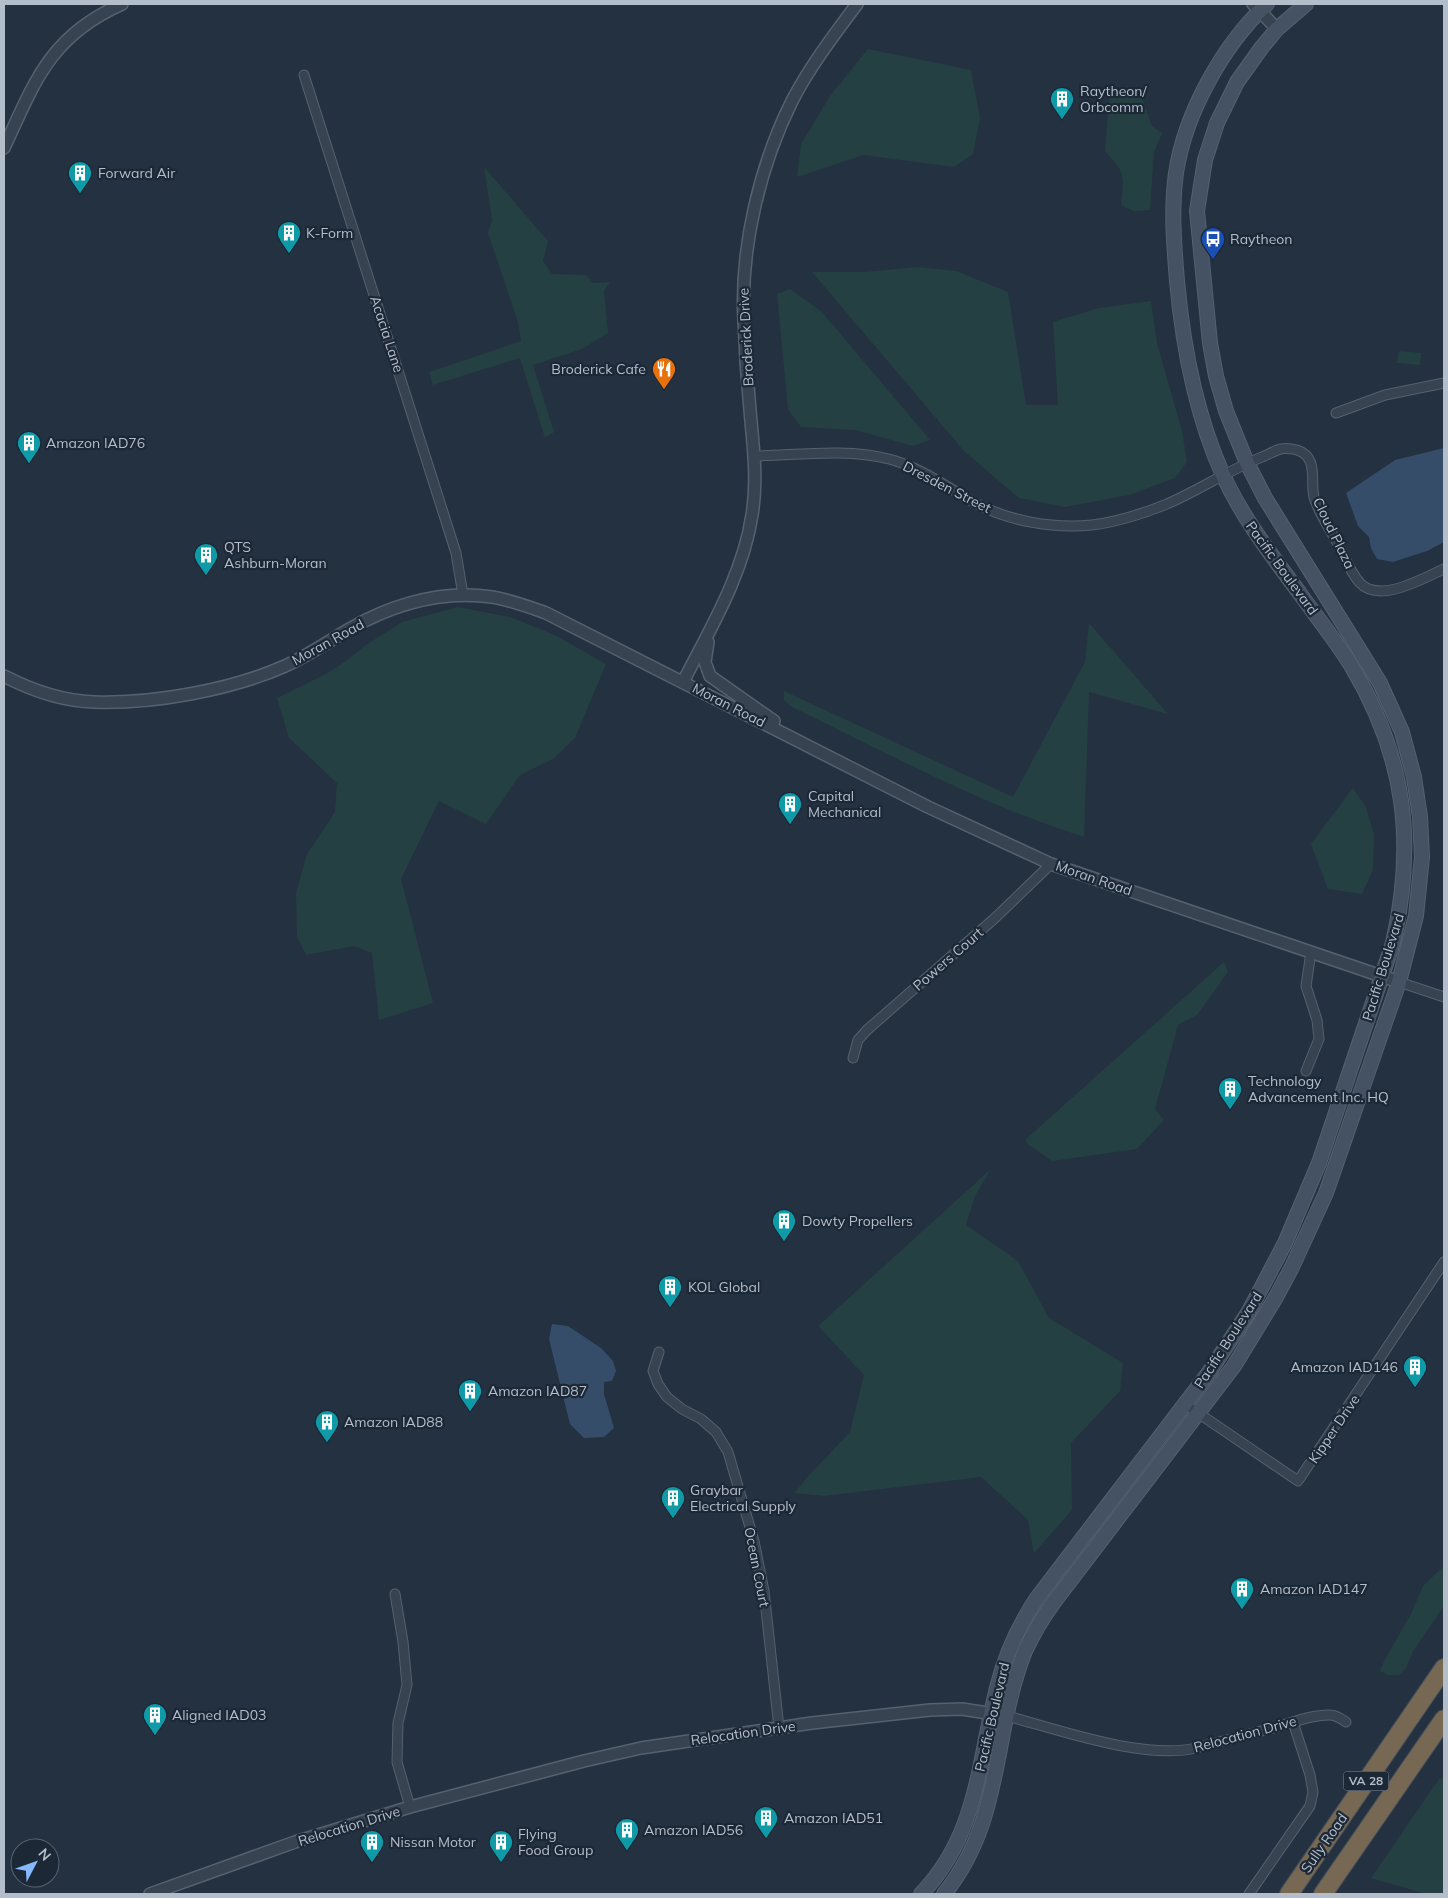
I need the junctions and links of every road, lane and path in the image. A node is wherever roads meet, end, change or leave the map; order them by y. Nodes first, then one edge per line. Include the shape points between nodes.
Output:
1 (122, 4) edge
2 (857, 4) edge
3 (1306, 4) edge
4 (1260, 6) edge
5 (1277, 30) junction
6 (304, 75) dead end
7 (4, 148) edge
8 (1444, 383) edge
9 (1336, 413) dead end
10 (754, 456) junction
11 (1247, 463) junction
12 (1223, 475) junction
13 (1444, 569) edge
14 (463, 595) junction
15 (709, 631) junction
16 (4, 676) edge
17 (683, 682) junction
18 (812, 748) junction
19 (1051, 864) junction
20 (1311, 952) junction
21 (1382, 976) junction
22 (1399, 982) junction
23 (1444, 998) edge
24 (853, 1058) dead end
25 (1306, 1071) dead end
26 (1444, 1262) edge
27 (659, 1352) dead end
28 (1185, 1404) junction
29 (1199, 1414) junction
30 (395, 1594) dead end
31 (1444, 1668) edge
32 (991, 1713) junction
33 (1007, 1716) junction
34 (1444, 1719) edge
35 (1294, 1722) junction
36 (1346, 1722) dead end
37 (779, 1728) junction
38 (410, 1808) junction
39 (150, 1894) edge
40 (921, 1894) edge
41 (944, 1894) edge
42 (1249, 1894) edge
43 (1289, 1894) edge
44 (1323, 1894) edge

1 - 7 street via 81,27 51,56 33,85
2 - 10 street, Broderick Drive via 792,100 757,199 746,252 743,287
3 - 5 main road, Pacific Boulevard
4 - 5 street
4 - 12 main road, Pacific Boulevard via 1212,76 1190,122 1176,179 1173,235 1180,319 1187,361 1208,437
5 - 11 main road, Pacific Boulevard via 1237,82 1217,122 1205,160 1198,211 1202,276 1213,359 1226,411
6 - 14 street, Acacia Lane via 456,553
8 - 9 street via 1385,395
10 - 12 street, Dresden Street via 838,453 889,459 919,470 975,503 1006,516 1070,526 1127,519 1169,503
10 - 15 street, Broderick Drive via 756,491 746,543 727,595
11 - 12 street, Dresden Street
11 - 13 street, Cloud Plaza via 1282,448 1299,450 1308,457 1314,470 1314,497 1352,571 1362,585 1373,591 1394,590
11 - 22 main road, Pacific Boulevard via 1265,498 1380,683 1408,754 1420,817 1422,857 1416,916
12 - 21 main road, Pacific Boulevard via 1245,516 1352,667 1389,746 1400,792 1405,856 1402,901
14 - 16 street, Moran Road via 428,598 390,610 277,669 238,683 148,700 93,702 42,692
14 - 17 street, Moran Road via 493,597 546,614
15 - 17 street, Broderick Drive
15 - 18 street via 705,662 713,679
17 - 18 street, Moran Road
18 - 19 street, Moran Road via 936,811
19 - 20 street, Moran Road
19 - 24 street, Powers Court via 996,918 868,1030 858,1040
20 - 21 street, Moran Road
20 - 25 street via 1306,986 1319,1028 1319,1040
21 - 22 street, Moran Road
21 - 28 main road, Pacific Boulevard via 1319,1163 1285,1243 1248,1313
22 - 23 street, Moran Road
22 - 29 main road, Pacific Boulevard via 1326,1193 1304,1241 1257,1329
26 - 29 street, Kipper Drive via 1298,1481
27 - 37 street, Ocean Court via 653,1371 666,1397 716,1432 728,1452 754,1541 762,1582
28 - 29 street, Kipper Drive
28 - 32 main road, Pacific Boulevard via 1036,1598 1006,1655
29 - 33 main road, Pacific Boulevard via 1046,1613 1025,1652
30 - 38 street via 406,1685 398,1723 397,1762
31 - 43 highway, Sully Road / VA 28
32 - 33 street, Relocation Drive
32 - 37 street, Relocation Drive via 937,1710
32 - 40 main road, Pacific Boulevard via 976,1790 962,1833 938,1874
33 - 35 street, Relocation Drive via 1146,1750 1194,1748
33 - 41 main road, Pacific Boulevard via 984,1820 962,1869
34 - 44 highway, Sully Road / VA 28
35 - 36 street, Relocation Drive via 1328,1715 1338,1716
35 - 42 street via 1310,1775 1313,1792 1310,1806
37 - 38 street, Relocation Drive via 641,1748
38 - 39 street, Relocation Drive via 295,1842

